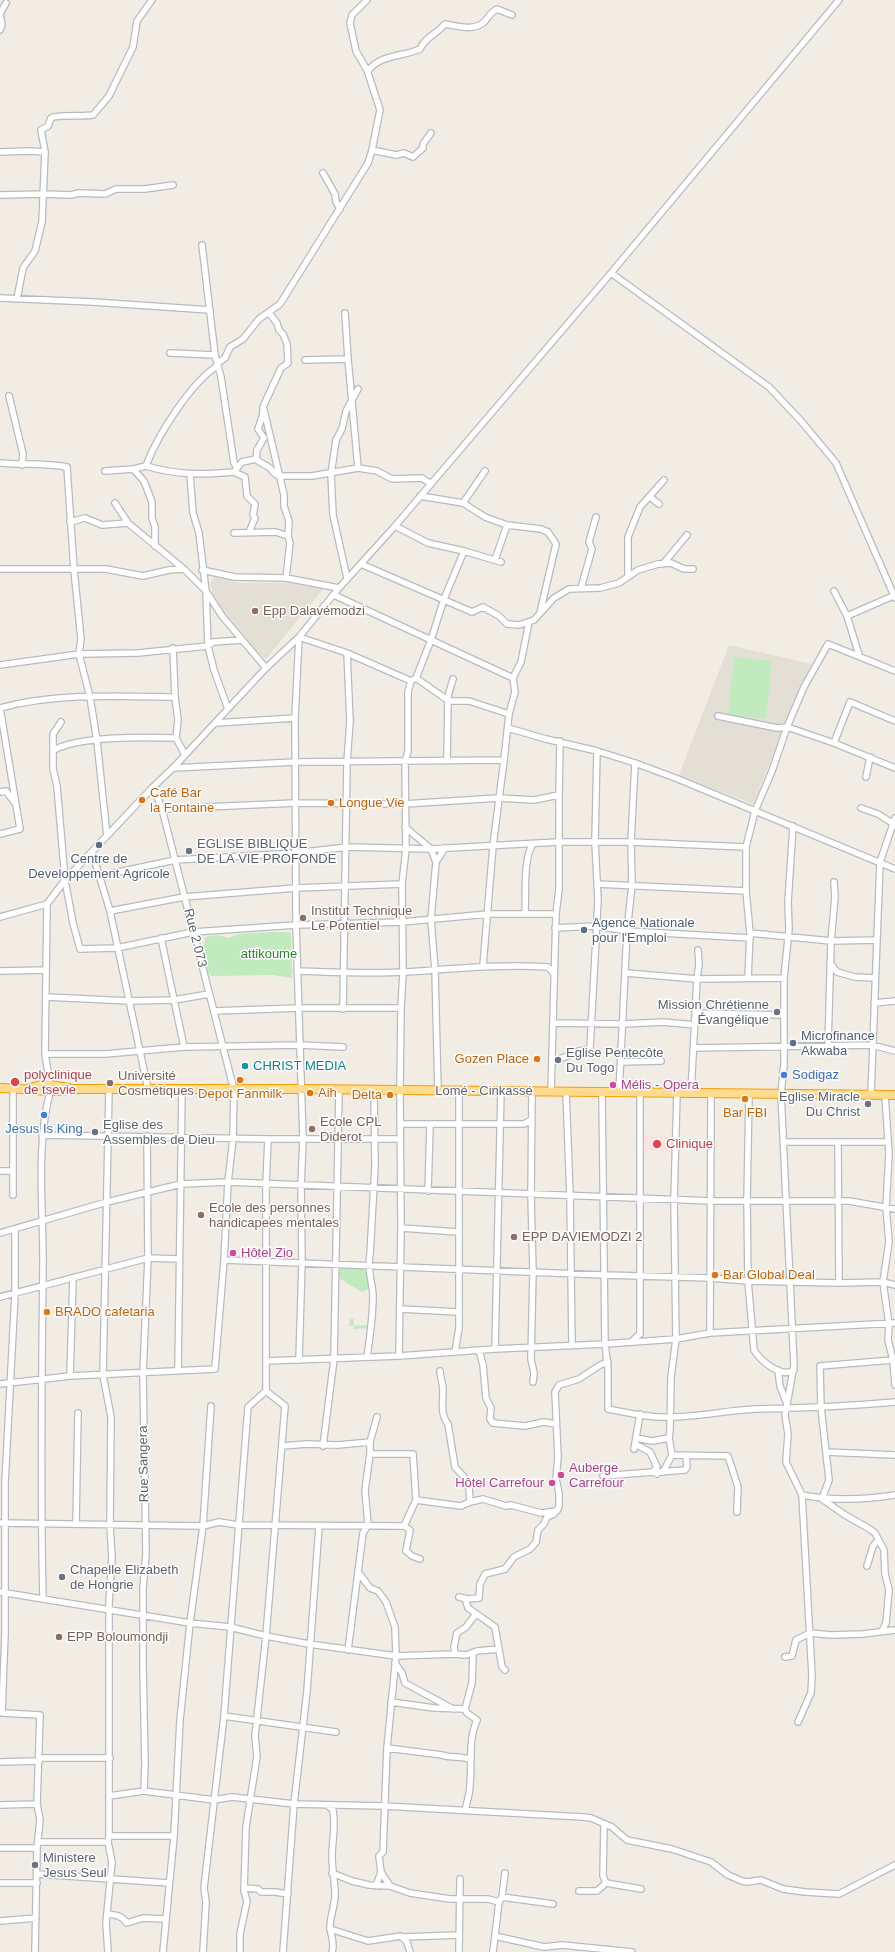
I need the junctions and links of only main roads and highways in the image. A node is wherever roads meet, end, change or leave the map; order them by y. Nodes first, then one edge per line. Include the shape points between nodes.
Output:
1 (0, 1088) edge
2 (895, 1095) edge

1 - 2 highway, Lomé - Cinkassé via 27,1089 47,1086 74,1089 459,1092 500,1090

